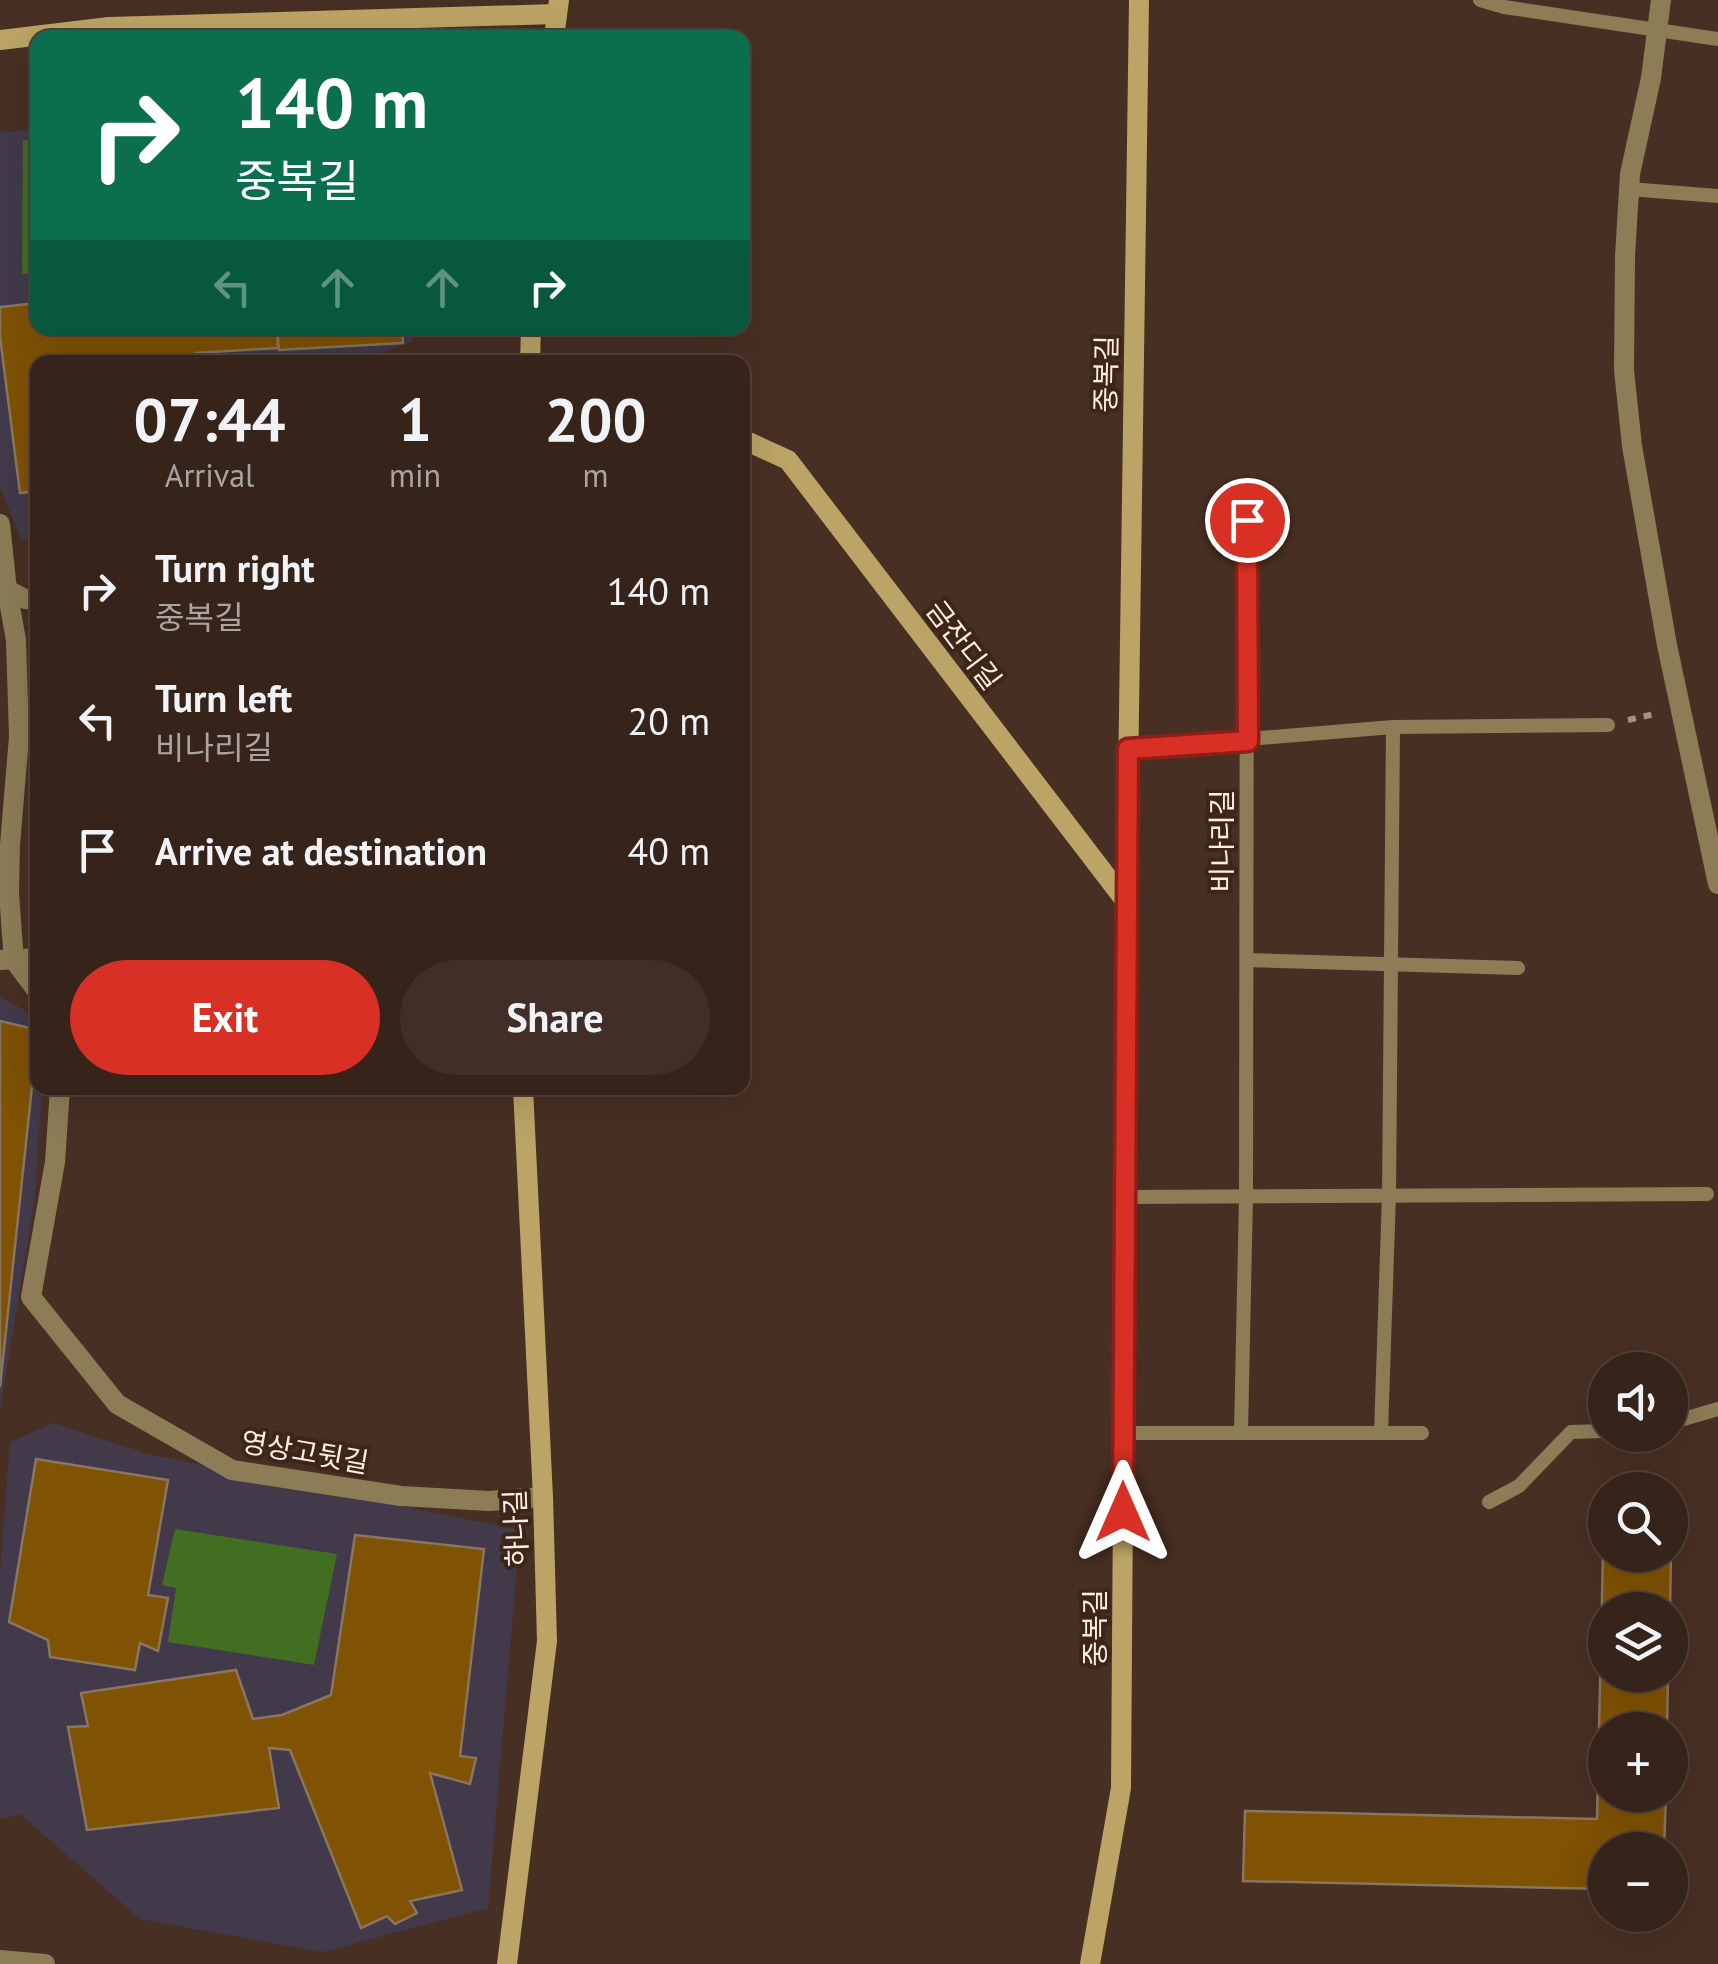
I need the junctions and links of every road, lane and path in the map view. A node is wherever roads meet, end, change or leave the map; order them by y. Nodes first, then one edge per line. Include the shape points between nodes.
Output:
1 (1140, 0) edge
2 (1480, 0) edge
3 (1662, 0) edge
4 (558, 7) edge
5 (78, 30) edge
6 (1657, 30) junction
7 (30, 36) edge
8 (0, 40) edge
9 (1718, 40) edge
10 (1630, 188) junction
11 (1718, 196) edge
12 (750, 443) edge
13 (1247, 486) dead end
14 (0, 524) edge
15 (4, 588) edge
16 (30, 599) edge
17 (16, 689) junction
18 (30, 692) edge
19 (1608, 725) dead end
20 (1394, 728) junction
21 (1248, 741) junction
22 (1128, 749) junction
23 (1718, 884) edge
24 (1127, 903) junction
25 (7, 960) edge
26 (1247, 960) junction
27 (1391, 964) junction
28 (1518, 968) dead end
29 (30, 984) edge
30 (60, 1095) edge
31 (523, 1095) edge
32 (1707, 1194) dead end
33 (1246, 1196) junction
34 (1389, 1196) junction
35 (1125, 1197) junction
36 (1718, 1409) edge
37 (1688, 1418) edge
38 (1588, 1431) edge
39 (1124, 1433) junction
40 (1242, 1433) junction
41 (1381, 1433) junction
42 (1422, 1433) dead end
43 (544, 1497) junction
44 (1488, 1502) dead end
45 (0, 1960) edge
46 (45, 1964) edge
47 (507, 1964) edge
48 (1090, 1964) edge

1 - 22 street, 중복길
2 - 6 lane
3 - 6 street
4 - 5 street
6 - 9 lane
6 - 10 street
7 - 8 street
10 - 11 lane
10 - 23 street via 1624,370 1632,446
12 - 24 street, 금잔디길 via 788,460
13 - 21 lane, 비나리길
14 - 15 street
15 - 16 street
15 - 17 street via 16,640
17 - 18 street
17 - 25 street
19 - 20 lane
20 - 21 lane
20 - 27 lane
21 - 22 lane
21 - 26 lane, 비나리길
22 - 24 street, 중복길
24 - 35 street, 중복길
25 - 29 street
26 - 27 lane
26 - 33 lane, 비나리길
27 - 28 lane
27 - 34 lane
30 - 43 street, 영상고뒷길 via 31,1297 117,1404 232,1470 400,1496
31 - 43 street, 하나길
32 - 34 lane
33 - 34 lane
33 - 35 lane
33 - 40 lane, 비나리길
34 - 41 lane
35 - 39 street, 중복길
36 - 37 lane
38 - 44 lane via 1572,1432 1519,1486
39 - 40 lane
39 - 48 street, 중복길 via 1122,1788
40 - 41 lane
41 - 42 lane
43 - 47 street, 하나길 via 547,1642
45 - 46 street

